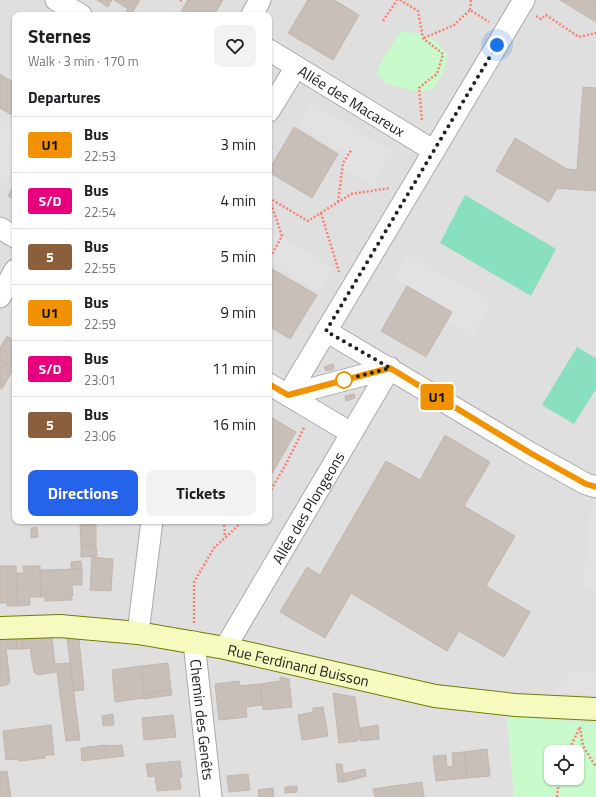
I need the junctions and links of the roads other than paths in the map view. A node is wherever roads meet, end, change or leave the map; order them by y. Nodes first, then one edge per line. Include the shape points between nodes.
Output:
1 (56, 0) edge
2 (260, 0) edge
3 (522, 3) edge
4 (76, 12) edge
5 (254, 12) edge
6 (272, 52) edge
7 (296, 67) junction
8 (272, 105) edge
9 (438, 144) junction
10 (0, 228) edge
11 (12, 235) edge
12 (12, 275) edge
13 (0, 297) edge
14 (326, 331) junction
15 (390, 368) junction
16 (272, 386) edge
17 (288, 395) junction
18 (351, 433) junction
19 (596, 487) edge
20 (152, 524) edge
21 (0, 628) edge
22 (138, 633) junction
23 (194, 642) junction
24 (225, 648) junction
25 (596, 710) edge
26 (211, 797) edge

1 - 4 street
2 - 5 street
3 - 9 street
6 - 7 street, Allée des Macareux
7 - 8 street
7 - 9 street, Allée des Macareux
9 - 14 street
10 - 11 street
12 - 13 street
14 - 15 street
14 - 17 street
15 - 17 street
15 - 18 street, Allée des Plongeons
15 - 19 street via 532,454
16 - 17 street
17 - 18 street
18 - 24 street, Allée des Plongeons
20 - 22 street
21 - 22 street, Rue Ferdinand Buisson via 60,626
22 - 23 street, Rue Ferdinand Buisson
23 - 24 street, Rue Ferdinand Buisson
23 - 26 street, Chemin des Genêts
24 - 25 street, Rue Ferdinand Buisson via 435,696 515,705

